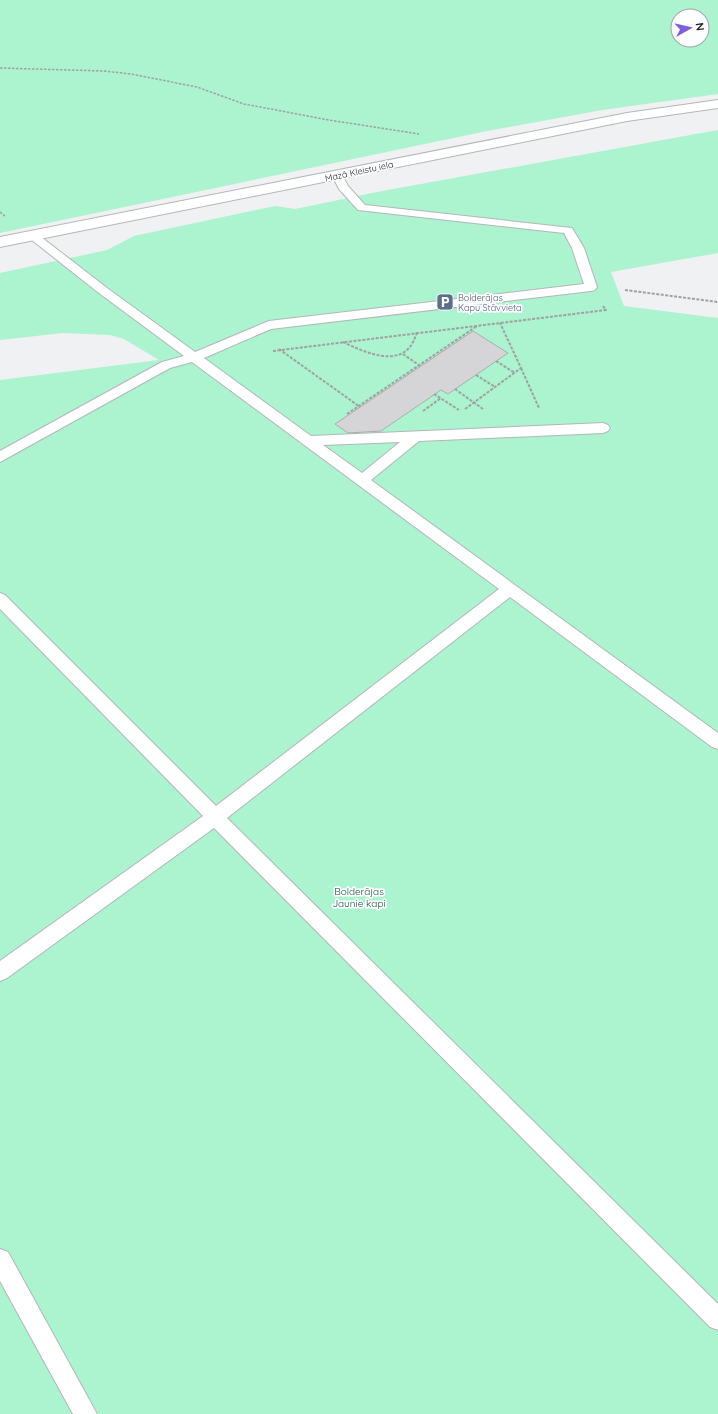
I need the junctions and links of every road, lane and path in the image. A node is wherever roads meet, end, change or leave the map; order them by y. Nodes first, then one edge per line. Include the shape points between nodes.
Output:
1 (0, 68) edge
2 (718, 104) edge
3 (423, 134) dead end
4 (337, 175) junction
5 (32, 235) junction
6 (0, 242) edge
7 (591, 287) junction
8 (626, 290) dead end
9 (489, 299) junction
10 (718, 302) edge
11 (419, 308) junction
12 (316, 320) junction
13 (500, 323) junction
14 (477, 326) junction
15 (254, 332) junction
16 (416, 333) junction
17 (343, 342) junction
18 (280, 350) junction
19 (273, 351) dead end
20 (403, 354) junction
21 (193, 358) junction
22 (496, 361) dead end
23 (420, 366) junction
24 (521, 368) junction
25 (515, 372) junction
26 (476, 375) dead end
27 (495, 387) junction
28 (434, 394) dead end
29 (359, 407) junction
30 (461, 412) junction
31 (346, 415) dead end
32 (603, 428) dead end
33 (550, 430) junction
34 (422, 436) junction
35 (308, 441) junction
36 (0, 457) edge
37 (362, 480) junction
38 (510, 589) junction
39 (0, 599) edge
40 (718, 742) edge
41 (215, 817) junction
42 (0, 972) edge
43 (0, 1260) edge
44 (718, 1319) edge
45 (86, 1414) edge

1 - 3 path via 131,74 197,87 244,104
2 - 4 main road, Mazā Kleistu iela via 627,117
4 - 5 main road, Mazā Kleistu iela
4 - 7 lane via 343,187 362,208 568,230 578,248
5 - 6 main road, Mazā Kleistu iela
5 - 21 lane
7 - 9 lane
7 - 13 path via 606,310
8 - 10 path
9 - 11 lane
9 - 13 path
11 - 12 lane
11 - 16 path
12 - 15 lane via 269,325
12 - 17 path
13 - 14 path
13 - 24 path
14 - 16 path
14 - 23 path
15 - 18 path
15 - 21 lane
16 - 17 path
16 - 20 path via 413,342
17 - 18 path
17 - 20 path via 371,354
18 - 19 path
18 - 29 path
20 - 23 path
21 - 35 lane
21 - 36 lane via 166,365
22 - 25 path
23 - 29 path
24 - 25 path
24 - 33 path
25 - 27 path
26 - 27 path
27 - 30 path
28 - 30 path
29 - 31 path
30 - 34 path
32 - 33 lane
33 - 34 lane
34 - 35 lane
34 - 37 lane
35 - 37 lane
37 - 38 lane
38 - 40 lane
38 - 41 lane
39 - 41 lane
41 - 42 lane
41 - 44 lane
43 - 45 lane

